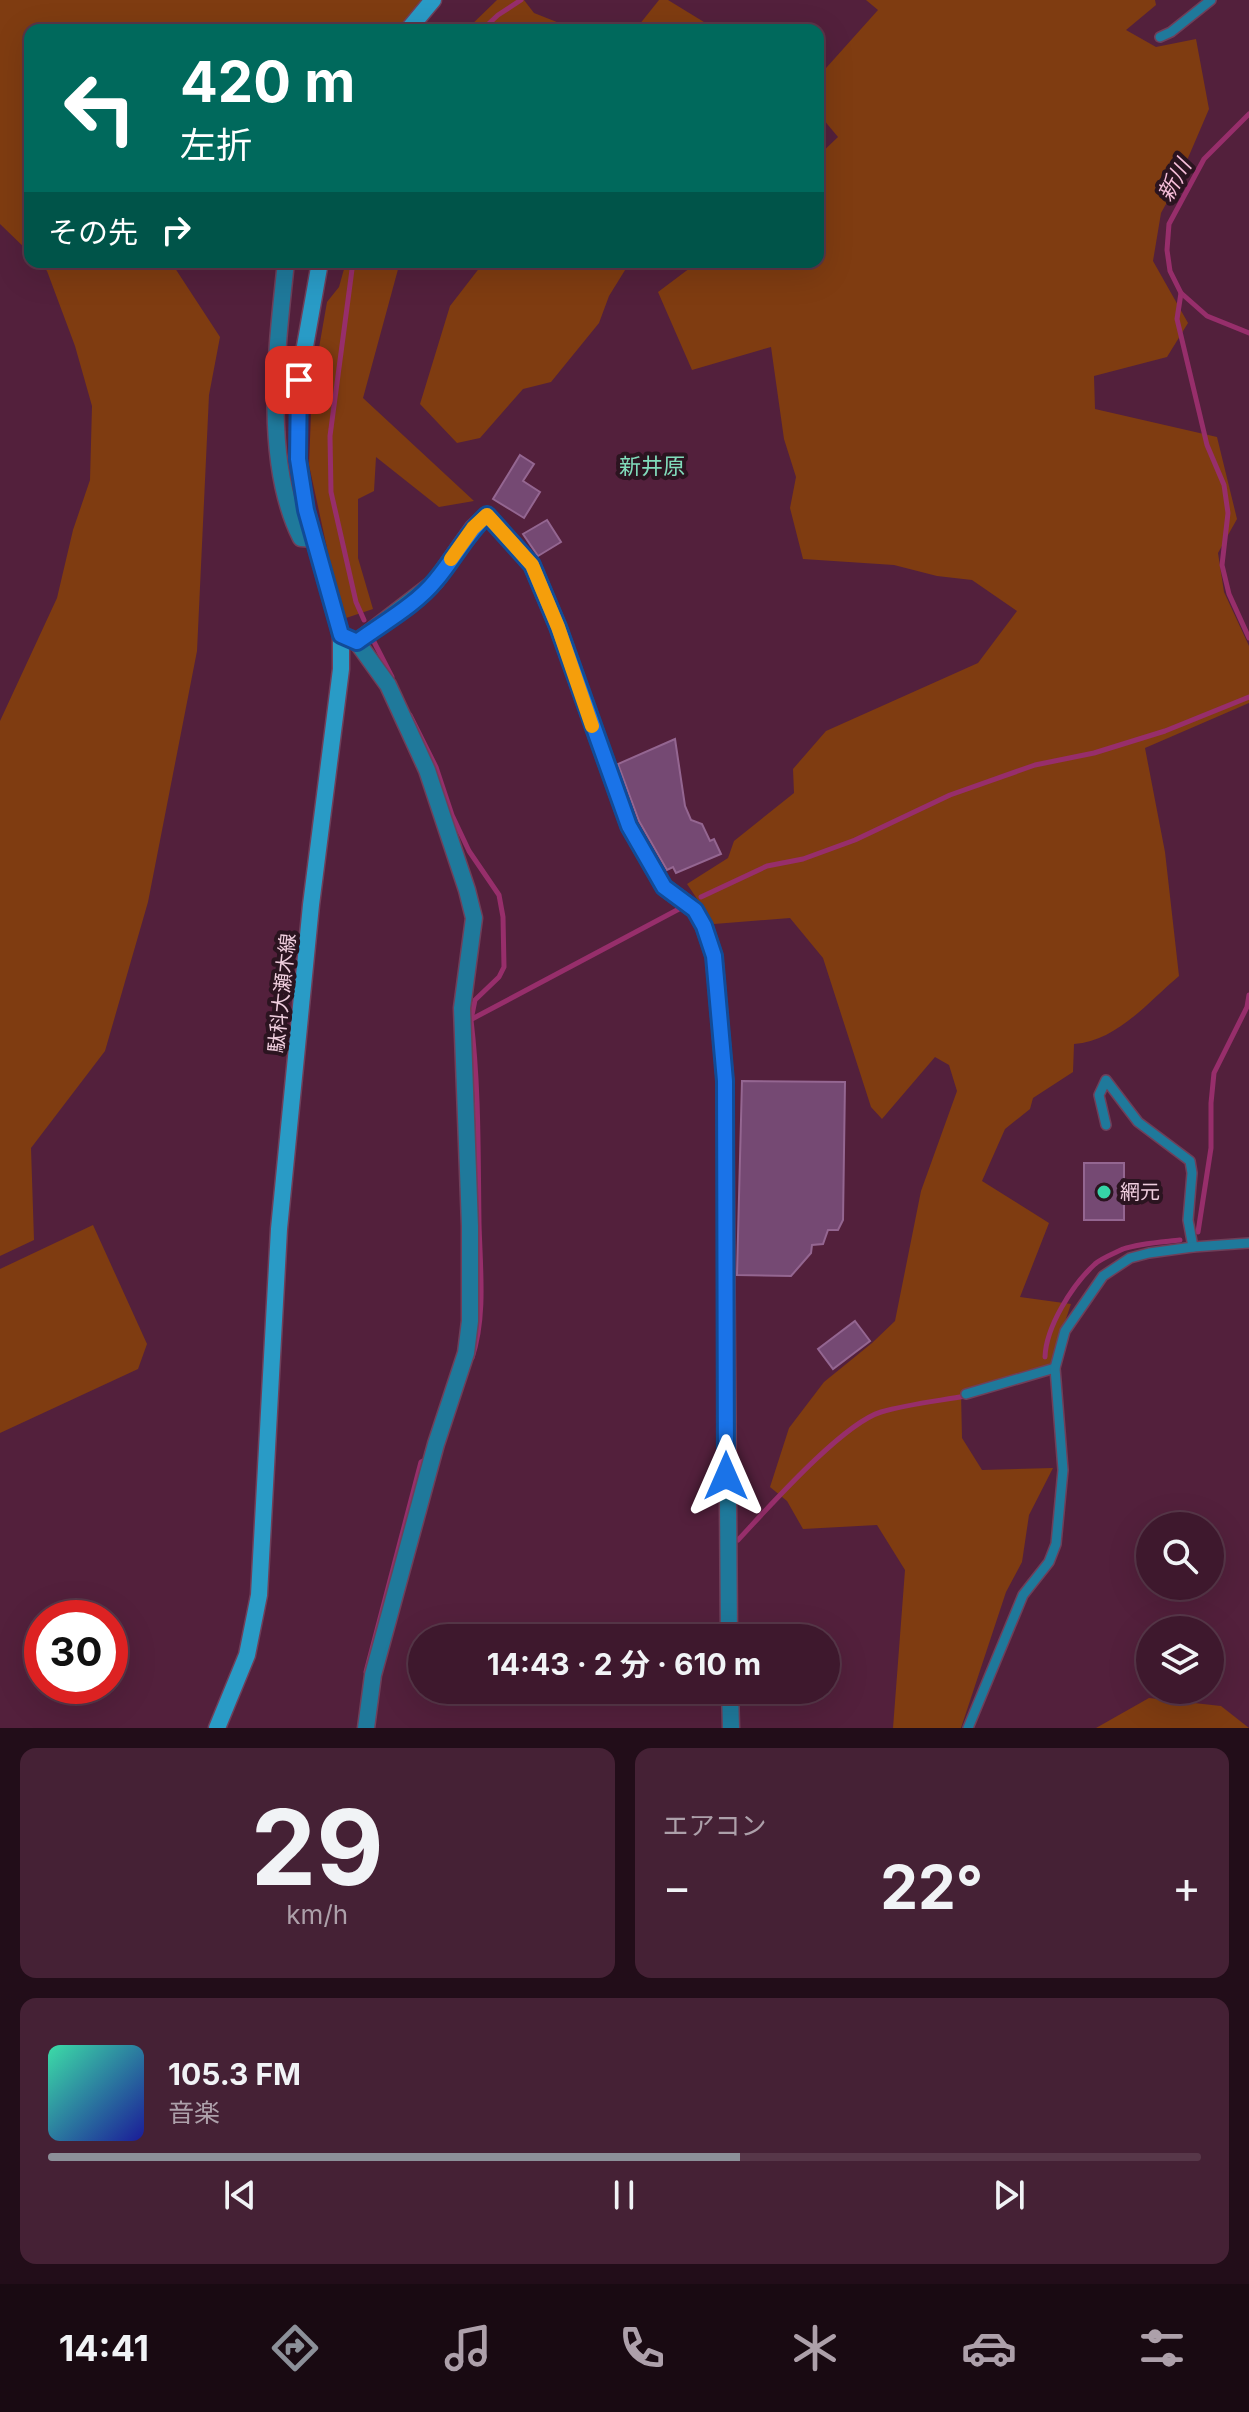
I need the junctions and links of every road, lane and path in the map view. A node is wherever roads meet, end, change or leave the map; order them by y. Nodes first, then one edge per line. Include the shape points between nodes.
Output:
1 (433, 0) edge
2 (1211, 0) edge
3 (413, 24) edge
4 (1160, 37) dead end
5 (285, 268) edge
6 (319, 268) edge
7 (314, 539) junction
8 (341, 635) junction
9 (357, 642) junction
10 (1106, 1125) dead end
11 (1249, 1243) edge
12 (1193, 1247) junction
13 (1055, 1368) junction
14 (966, 1394) dead end
15 (729, 1624) edge
16 (730, 1704) edge
17 (217, 1728) edge
18 (366, 1728) edge
19 (731, 1728) edge
20 (968, 1728) edge

1 - 3 main road
2 - 4 lane
5 - 7 street via 275,364 279,459 293,522 301,538
6 - 7 main road, 駄科大瀬木線 via 299,380 298,459
7 - 8 main road, 駄科大瀬木線
8 - 9 street
8 - 17 main road, 駄科大瀬木線 via 279,1229 259,1595 247,1655
9 - 15 street via 435,582 487,515 532,565 643,853 664,887 695,910 704,926 714,956 725,1081
9 - 18 street via 388,685 427,770 474,918 462,1008 470,1226 466,1353 373,1675
10 - 12 lane via 1099,1095 1106,1080 1138,1122 1190,1161 1188,1220
11 - 12 lane
12 - 13 lane via 1139,1255 1103,1276 1065,1331
13 - 14 lane
13 - 20 lane via 1063,1470 1056,1544 1023,1595
16 - 19 street

